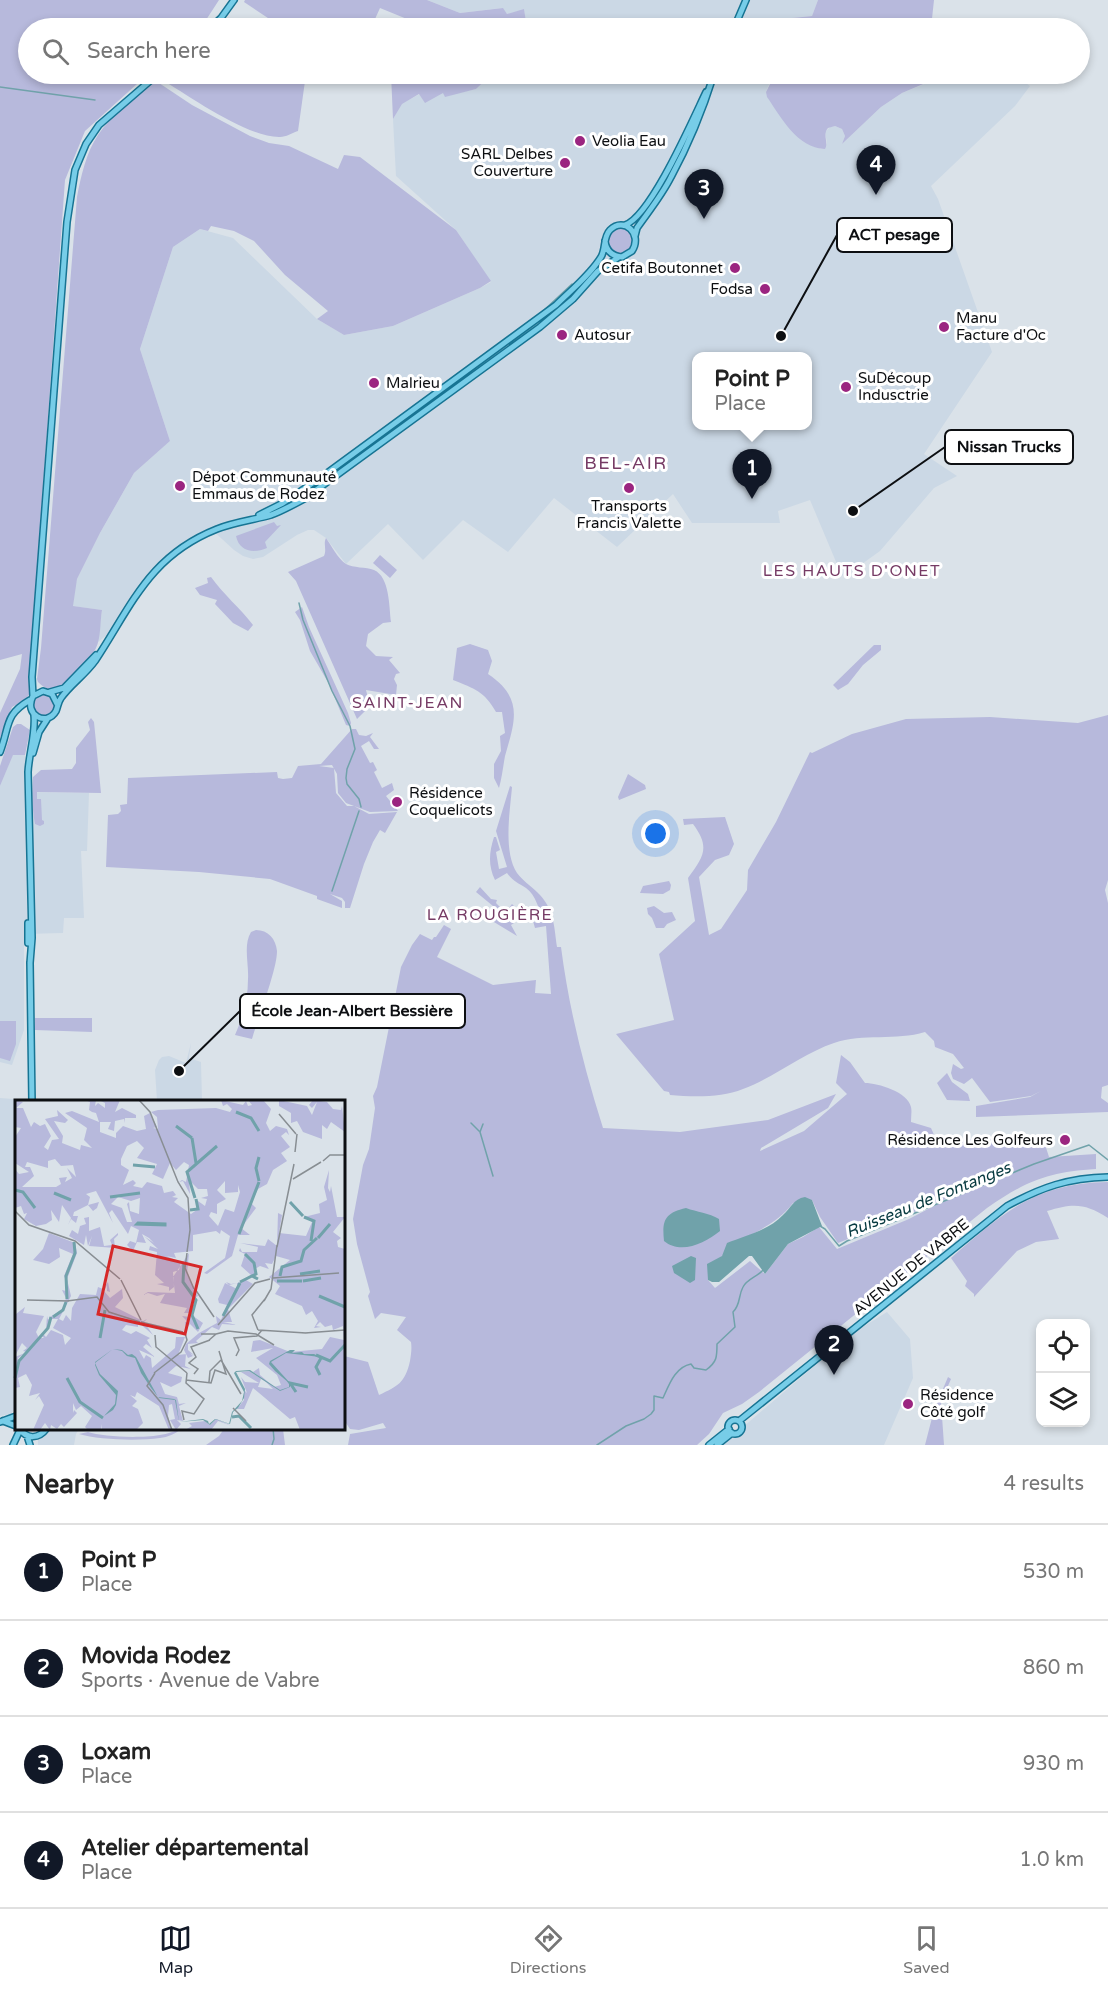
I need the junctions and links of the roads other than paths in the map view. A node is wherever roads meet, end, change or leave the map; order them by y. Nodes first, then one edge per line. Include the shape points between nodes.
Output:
1 (234, 0) edge
2 (746, 0) edge
3 (221, 18) edge
4 (738, 18) edge
5 (146, 84) edge
6 (709, 84) edge
7 (711, 84) edge
8 (623, 226) junction
9 (635, 236) junction
10 (605, 241) junction
11 (619, 256) junction
12 (255, 517) junction
13 (104, 647) junction
14 (34, 672) junction
15 (48, 692) junction
16 (32, 698) junction
17 (57, 704) junction
18 (13, 712) junction
19 (33, 713) junction
20 (49, 717) junction
21 (0, 752) edge
22 (29, 782) junction
23 (32, 1100) edge
24 (1108, 1177) edge
25 (741, 1423) junction
26 (17, 1430) edge
27 (20, 1430) edge
28 (45, 1430) edge
29 (731, 1431) junction
30 (27, 1436) junction
31 (40, 1436) junction
32 (38, 1443) dead end
33 (13, 1445) edge
34 (30, 1445) edge
35 (709, 1445) edge
36 (717, 1445) edge

1 - 3 main road
2 - 4 main road
5 - 14 main road via 99,125 86,144 70,196
6 - 8 main road via 656,191 643,211
7 - 9 main road via 671,178
8 - 9 main road
8 - 10 main road via 612,228
9 - 11 main road via 632,251
10 - 11 main road via 609,251
10 - 12 main road via 603,255 592,269 532,324 315,481
11 - 12 main road via 598,271 547,322 327,483 281,511
12 - 13 main road via 217,529 159,566
13 - 15 main road via 72,681
13 - 17 main road
14 - 15 main road via 36,683
14 - 16 main road
15 - 16 main road via 38,692
15 - 17 main road
16 - 18 main road
16 - 19 main road
17 - 20 main road
18 - 19 main road
18 - 21 main road
19 - 20 main road
19 - 22 main road
20 - 22 main road via 37,736
22 - 23 main road
24 - 25 main road, AVENUE DE VABRE via 1052,1185 1007,1206 770,1394
25 - 29 main road via 740,1432
25 - 29 main road via 730,1422
26 - 33 main road
27 - 30 main road
28 - 31 main road
29 - 35 main road
29 - 36 main road
30 - 31 main road
30 - 34 main road
31 - 32 main road

